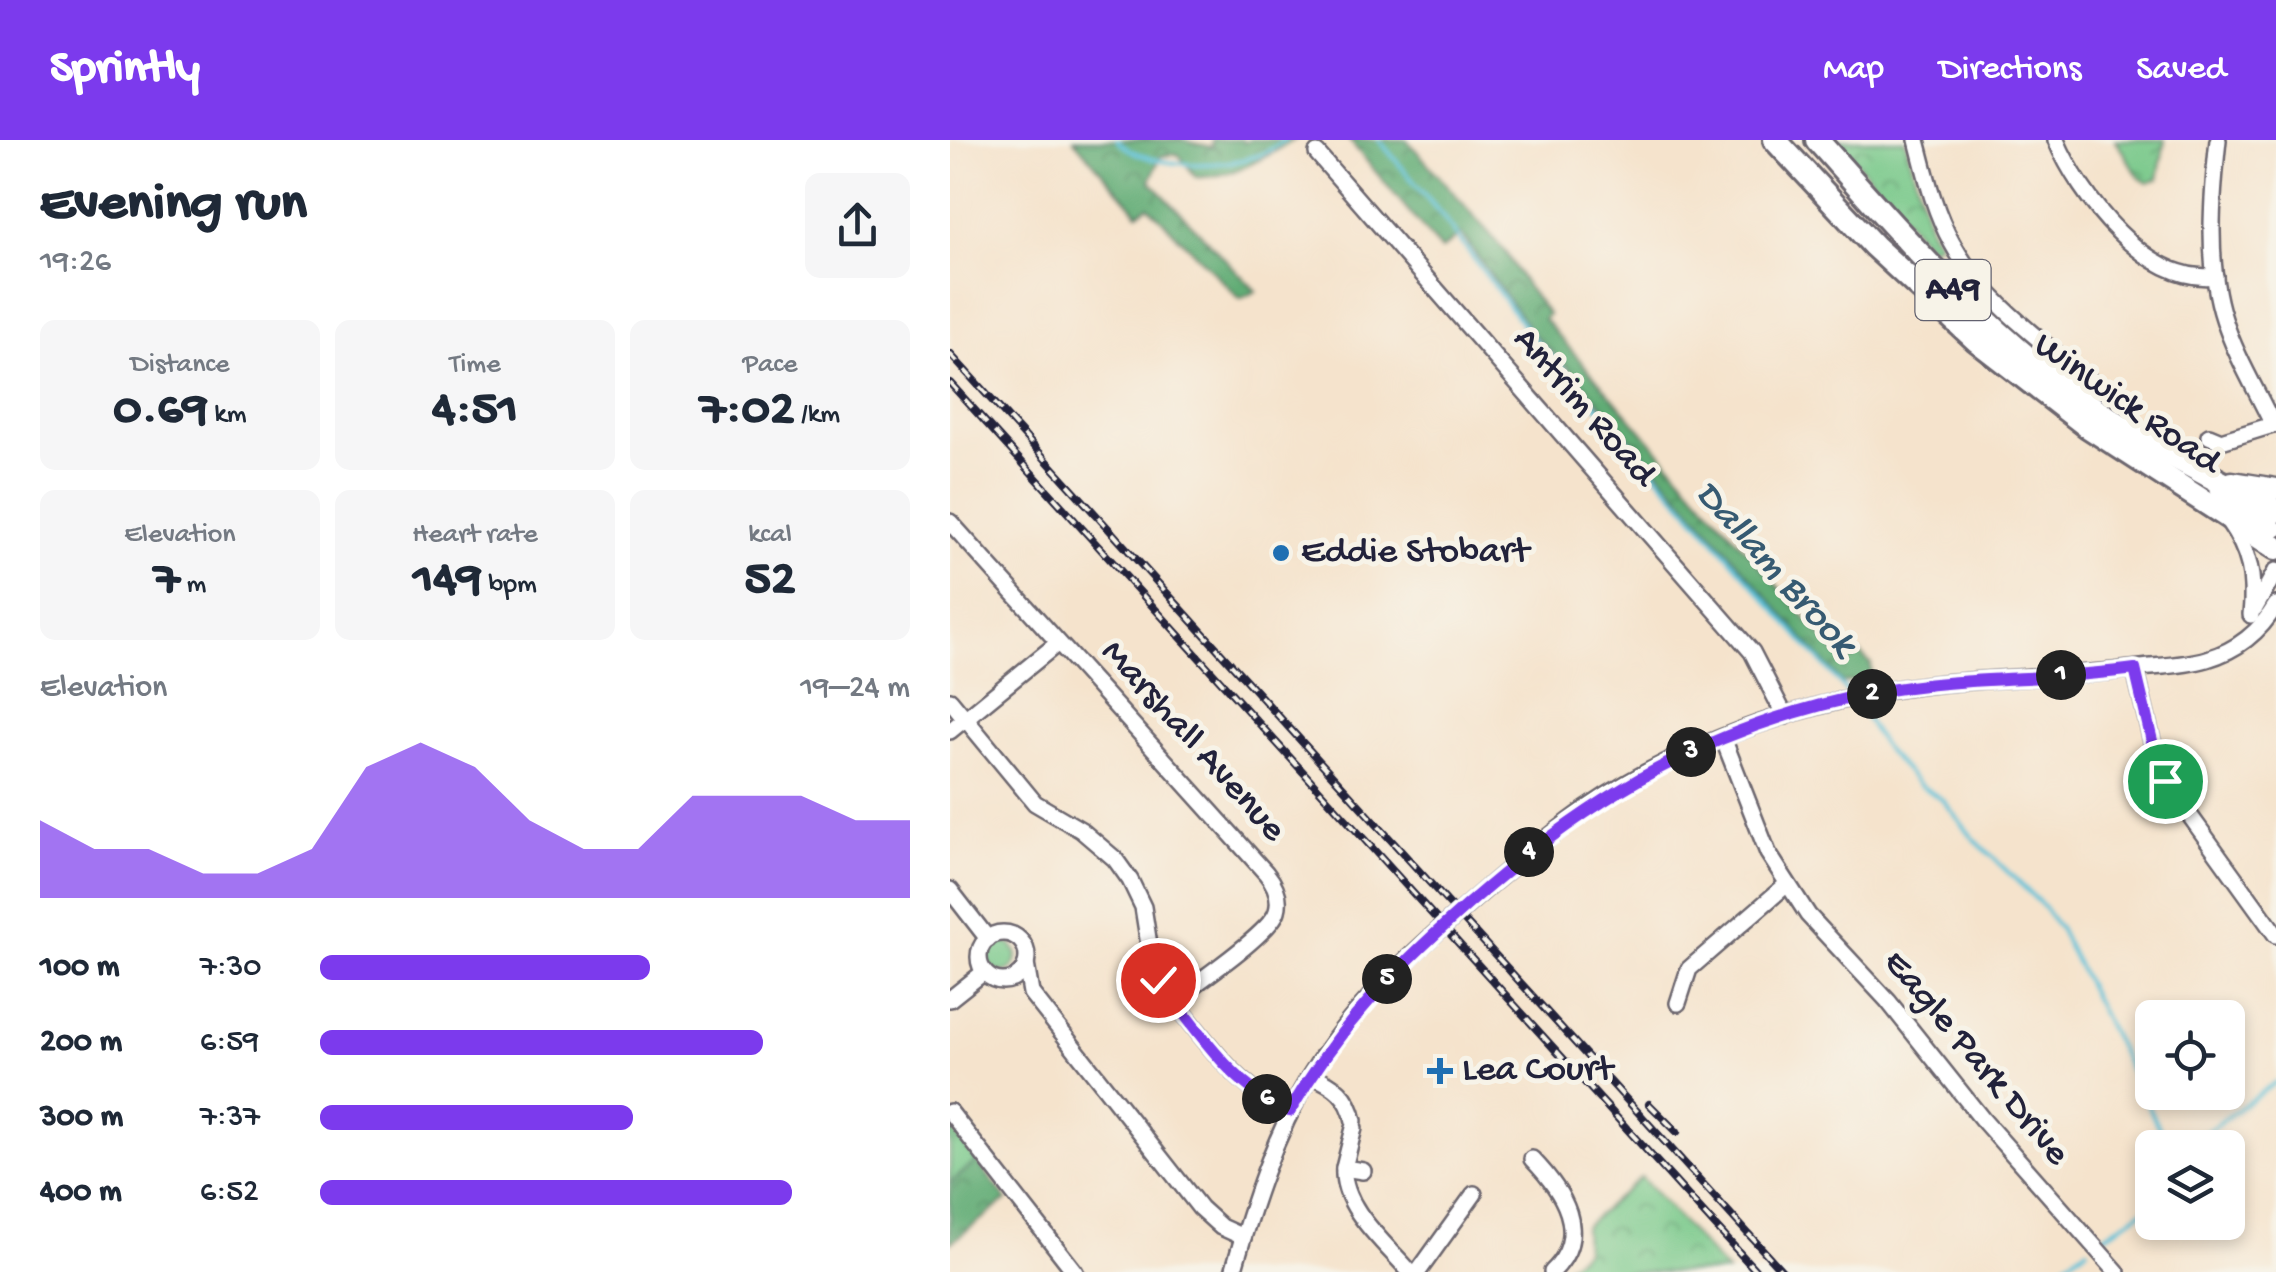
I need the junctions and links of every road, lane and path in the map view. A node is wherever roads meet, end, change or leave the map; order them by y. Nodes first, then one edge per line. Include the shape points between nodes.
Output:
1 (1817, 140) edge
2 (1917, 140) edge
3 (2056, 140) edge
4 (2218, 140) edge
5 (1778, 142) edge
6 (1316, 153) dead end
7 (2215, 276) junction
8 (2100, 390) dead end
9 (2275, 425) edge
10 (2209, 436) dead end
11 (2202, 472) junction
12 (2276, 490) edge
13 (2218, 510) junction
14 (2276, 511) edge
15 (950, 522) edge
16 (2276, 529) edge
17 (2276, 548) edge
18 (2276, 570) edge
19 (2275, 608) edge
20 (2251, 615) junction
21 (1058, 644) junction
22 (2230, 649) junction
23 (2135, 669) junction
24 (950, 700) edge
25 (1785, 716) junction
26 (966, 719) junction
27 (950, 732) edge
28 (1724, 738) junction
29 (1786, 885) junction
30 (950, 890) edge
31 (2276, 935) edge
32 (988, 938) junction
33 (1026, 964) junction
34 (984, 972) junction
35 (1003, 981) junction
36 (1031, 993) junction
37 (950, 999) edge
38 (1174, 1000) junction
39 (1678, 1003) dead end
40 (1311, 1075) junction
41 (1290, 1111) junction
42 (950, 1112) edge
43 (1532, 1160) dead end
44 (1344, 1168) junction
45 (1364, 1172) dead end
46 (1474, 1194) dead end
47 (1243, 1236) junction
48 (1075, 1272) edge
49 (1233, 1272) edge
50 (1410, 1272) edge
51 (1418, 1272) edge
52 (1552, 1272) edge
53 (2117, 1272) edge

1 - 11 highway, Winwick Road / A49 via 1993,327 2083,400
2 - 8 street, Winwick Road via 1942,224 1970,272
3 - 7 street via 2084,193 2120,232 2177,270
4 - 7 street
5 - 13 highway, Winwick Road / A49 via 1874,246 1976,340 2087,426
6 - 25 street, Antrim Road via 1752,652
7 - 9 street via 2224,322
9 - 10 street via 2221,441
11 - 12 main road
11 - 14 highway, Winwick Road / A49
11 - 16 street, A49 via 2222,494
13 - 17 highway, Winwick Road / A49
13 - 20 street via 2248,555
15 - 21 street, Marshall Avenue
18 - 20 street
19 - 22 street via 2246,642
20 - 22 street
21 - 26 street
21 - 38 street, Marshall Avenue via 1276,889 1270,924
22 - 23 street via 2208,659
23 - 25 street via 1952,682
23 - 31 street via 2165,781
24 - 26 street
25 - 28 street
26 - 27 street
26 - 38 street via 1035,804 1115,859 1142,907 1153,970
28 - 29 street, Eagle Park Drive
28 - 40 street via 1612,793 1520,860 1375,991
29 - 39 street via 1689,970
29 - 53 street, Eagle Park Drive
30 - 32 street
32 - 33 street via 1016,937 1026,948
32 - 34 street via 979,958
33 - 35 street
33 - 36 street
34 - 35 street
34 - 37 street
35 - 36 street
36 - 47 street via 1200,1208
38 - 41 street via 1238,1078
40 - 41 street
40 - 44 street via 1340,1091 1350,1106 1354,1124
41 - 47 street
42 - 48 street
43 - 52 street via 1558,1187 1569,1214 1569,1240
44 - 45 street
44 - 50 street via 1352,1202
46 - 51 street
47 - 49 street

